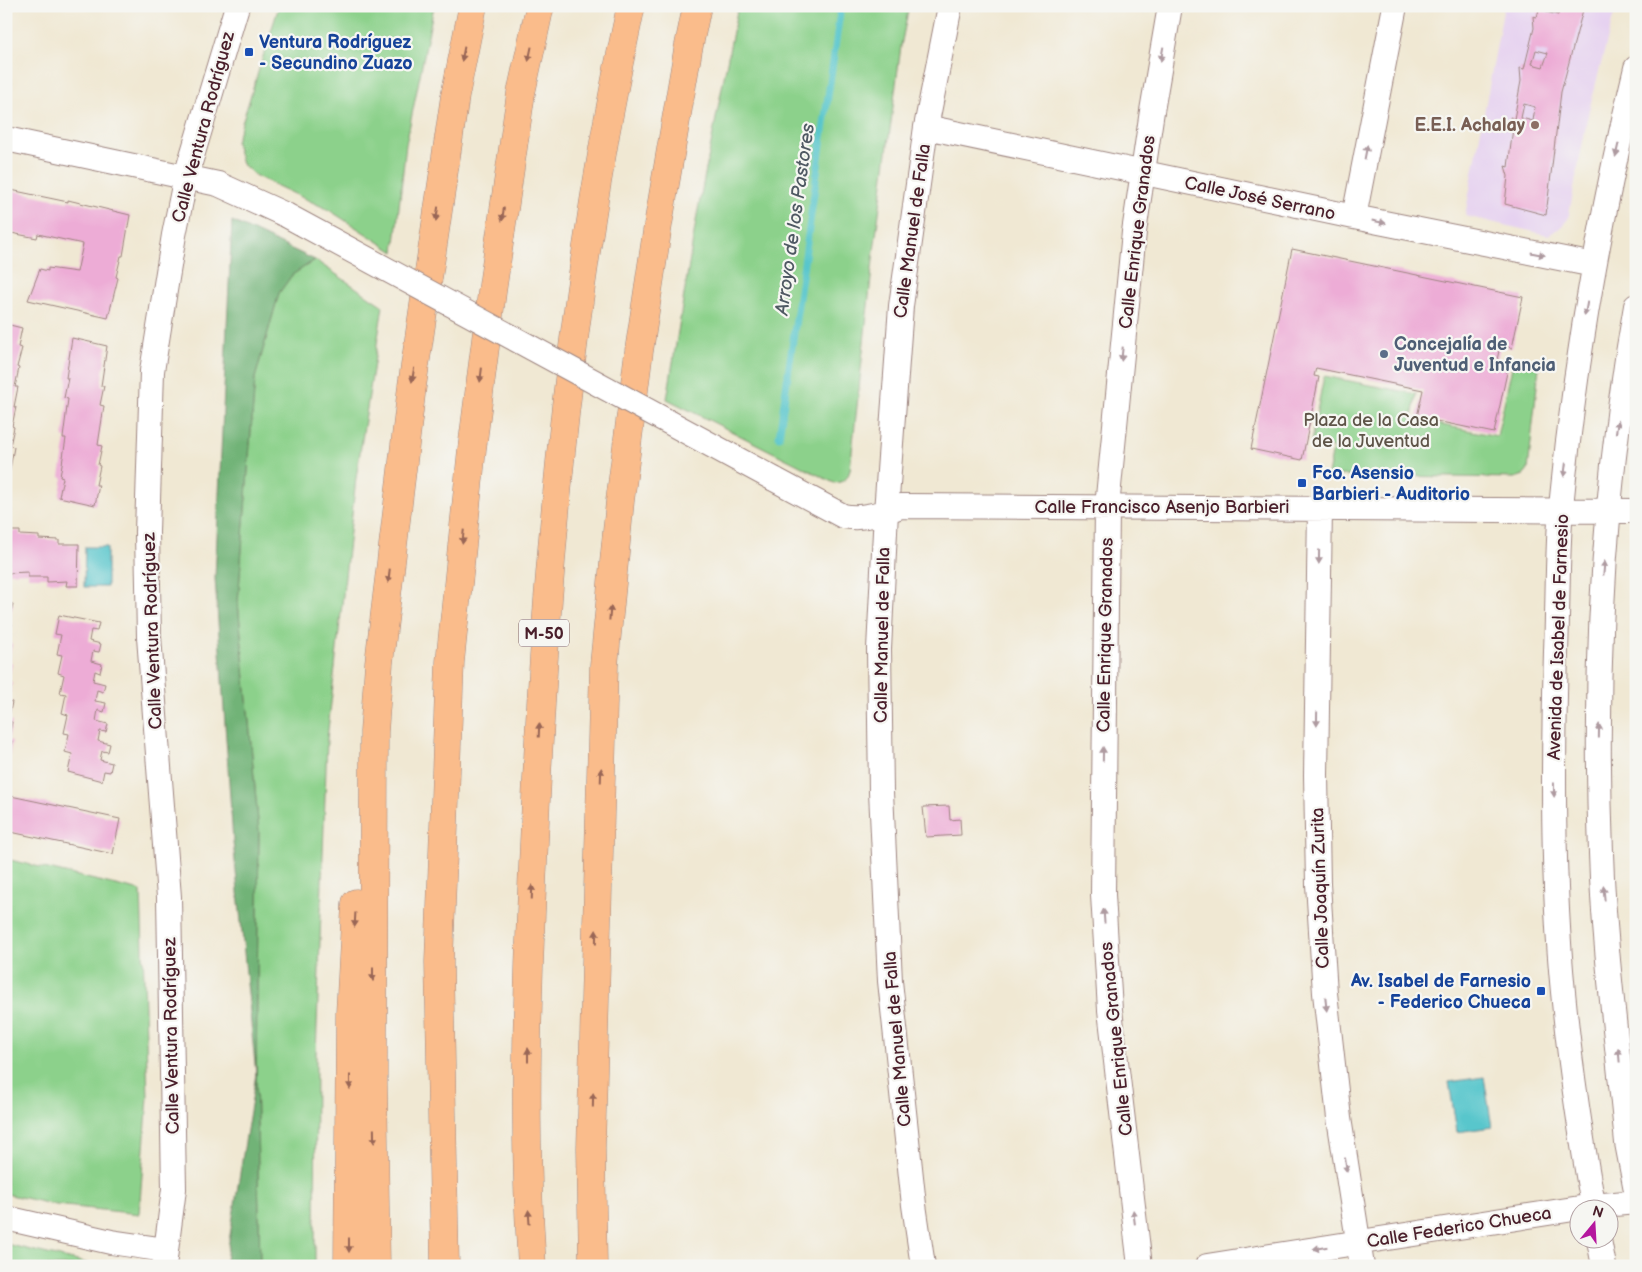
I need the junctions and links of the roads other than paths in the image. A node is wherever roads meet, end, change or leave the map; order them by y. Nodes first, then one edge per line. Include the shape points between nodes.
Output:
1 (237, 6) edge
2 (473, 6) edge
3 (540, 6) edge
4 (631, 6) edge
5 (697, 6) edge
6 (950, 6) edge
7 (1170, 6) edge
8 (1395, 6) edge
9 (1636, 68) edge
10 (926, 127) junction
11 (6, 139) edge
12 (1142, 174) junction
13 (186, 176) junction
14 (1354, 218) junction
15 (1594, 265) junction
16 (1636, 306) edge
17 (1107, 507) junction
18 (1320, 508) junction
19 (1561, 509) junction
20 (1610, 510) junction
21 (1636, 510) edge
22 (886, 512) junction
23 (374, 732) junction
24 (592, 1148) junction
25 (1636, 1190) edge
26 (1592, 1200) edge
27 (1636, 1202) edge
28 (1620, 1204) edge
29 (1570, 1211) edge
30 (6, 1218) edge
31 (1357, 1243) junction
32 (1601, 1250) edge
33 (165, 1258) edge
34 (348, 1266) edge
35 (376, 1266) edge
36 (445, 1266) edge
37 (532, 1266) edge
38 (593, 1266) edge
39 (606, 1266) edge
40 (923, 1266) edge
41 (1140, 1266) edge
42 (1207, 1266) edge
43 (1362, 1266) edge
44 (1604, 1266) edge

1 - 13 street, Calle Ventura Rodríguez
2 -> 23 highway via 455,96 412,386 380,653
3 -> 36 highway via 521,94 492,292 450,662 439,962
37 -> 4 highway, M-50 via 527,1197 528,971 542,661 563,419 588,244
24 -> 5 highway via 605,656 640,342
6 - 10 street, Calle Manuel de Falla
7 -> 12 street, Calle Enrique Granados
14 -> 8 street
9 -> 15 street, Avenida de Isabel de Farnesio
10 - 12 street, Calle José Serrano
10 - 22 street, Calle Manuel de Falla via 901,306
11 - 13 street, Calle Francisco Asenjo Barbieri
12 - 14 street, Calle José Serrano
12 -> 17 street, Calle Enrique Granados
13 - 22 street, Calle Francisco Asenjo Barbieri, bridge via 218,184 286,215 842,516 869,517
13 - 33 street, Calle Ventura Rodríguez via 152,371 147,532 148,637 169,897 174,1189
14 -> 15 street, Calle José Serrano
15 -> 19 street, Avenida de Isabel de Farnesio via 1580,345
20 -> 16 street via 1614,448
17 - 18 street, Calle Francisco Asenjo Barbieri
17 - 22 street, Calle Francisco Asenjo Barbieri via 901,506
41 -> 17 street, Calle Enrique Granados via 1110,1010 1103,895
18 - 19 street, Calle Francisco Asenjo Barbieri
18 -> 31 street, Calle Joaquín Zurita via 1316,775 1318,884 1331,1051
19 - 20 street, Calle Francisco Asenjo Barbieri
19 -> 26 street, Avenida de Isabel de Farnesio via 1554,734 1555,857 1563,992
20 - 21 street, Calle Francisco Asenjo Barbieri
25 -> 20 street via 1627,1143 1601,855 1603,571
22 - 40 street, Calle Manuel de Falla via 879,649 889,971
23 -> 34 highway via 361,812 350,1013
23 -> 35 highway
24 - 38 highway
24 - 39 highway
27 - 28 street, Calle Federico Chueca
29 - 31 street, Calle Federico Chueca
30 - 33 street
31 -> 42 street, Calle Federico Chueca
31 - 43 street, Calle Joaquín Zurita
32 - 44 street

